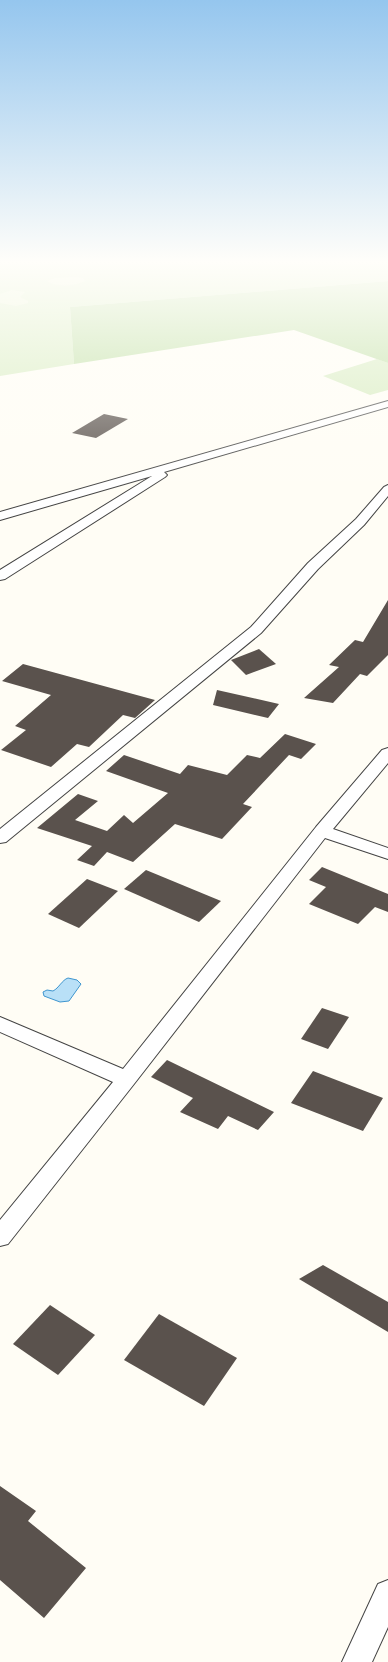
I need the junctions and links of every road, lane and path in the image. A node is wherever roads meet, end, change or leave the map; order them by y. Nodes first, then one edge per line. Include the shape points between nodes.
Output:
1 (388, 404) edge
2 (177, 465) junction
3 (388, 489) edge
4 (88, 490) junction
5 (110, 507) junction
6 (0, 516) edge
7 (0, 576) edge
8 (388, 753) edge
9 (7, 823) edge
10 (322, 831) junction
11 (0, 838) edge
12 (388, 854) edge
13 (0, 1024) edge
14 (127, 1079) junction
15 (0, 1237) edge
16 (388, 1594) edge
17 (357, 1662) edge

1 - 2 street
2 - 4 street
2 - 5 street
3 - 9 street via 360,522 313,566 256,630
4 - 5 street via 107,498
4 - 6 street
5 - 7 street
8 - 10 street
9 - 11 street
10 - 12 street
10 - 14 street
13 - 14 street
14 - 15 street
16 - 17 street

